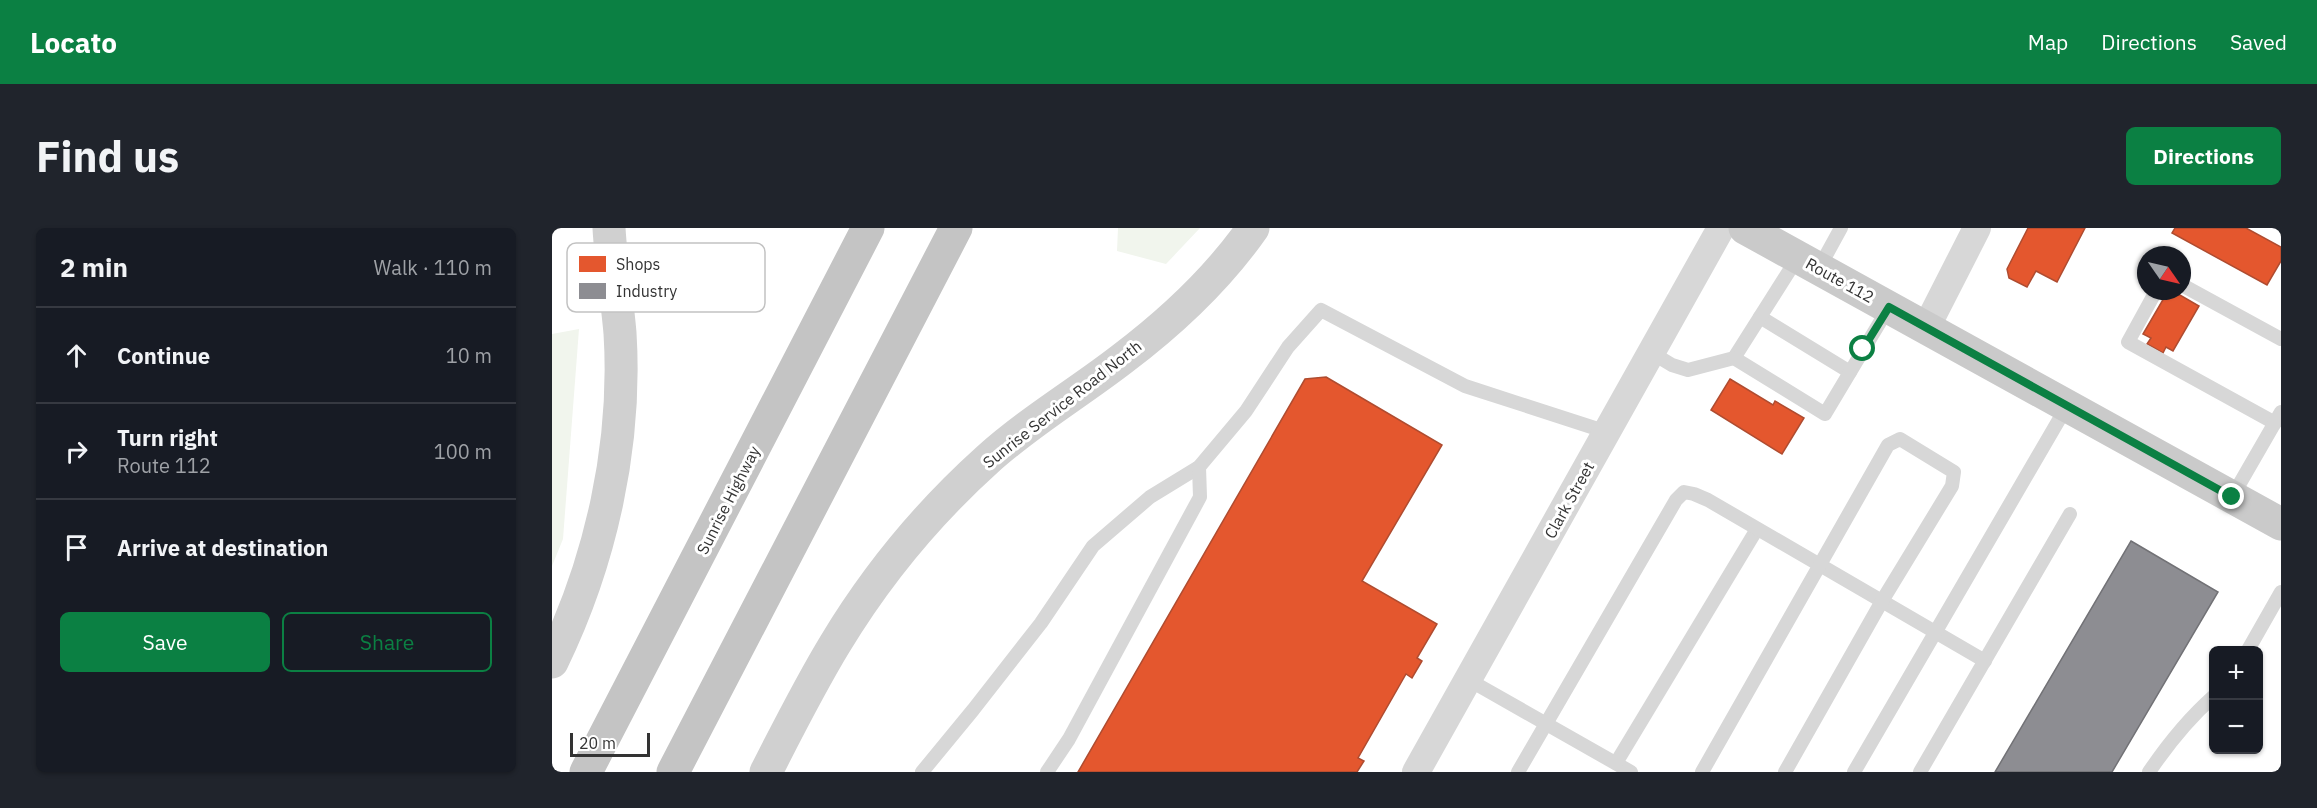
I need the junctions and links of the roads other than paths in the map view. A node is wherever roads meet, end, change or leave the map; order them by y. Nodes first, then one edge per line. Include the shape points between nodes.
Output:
1 (609, 228) edge
2 (868, 228) edge
3 (956, 228) edge
4 (1253, 228) edge
5 (1721, 228) edge
6 (1745, 228) edge
7 (1841, 228) edge
8 (1977, 228) edge
9 (611, 243) edge
10 (1808, 263) junction
11 (2191, 290) edge
12 (2151, 300) edge
13 (1889, 307) junction
14 (618, 312) edge
15 (1760, 316) junction
16 (1926, 328) junction
17 (2281, 339) edge
18 (1652, 353) junction
19 (1734, 358) junction
20 (1850, 372) junction
21 (2067, 406) junction
22 (2278, 417) edge
23 (1607, 432) junction
24 (1199, 467) junction
25 (2232, 497) junction
26 (2070, 514) dead end
27 (2281, 524) edge
28 (1757, 529) junction
29 (1821, 566) junction
30 (2281, 592) edge
31 (1882, 601) junction
32 (1935, 632) junction
33 (2251, 646) edge
34 (1985, 661) junction
35 (552, 662) edge
36 (1469, 680) junction
37 (2209, 700) edge
38 (1546, 723) junction
39 (1616, 763) junction
40 (586, 772) edge
41 (673, 772) edge
42 (766, 772) edge
43 (922, 772) edge
44 (1047, 772) edge
45 (1416, 772) edge
46 (1518, 772) edge
47 (1631, 772) edge
48 (1702, 772) edge
49 (1785, 772) edge
50 (1854, 772) edge
51 (1920, 772) edge
52 (2149, 772) edge

1 - 9 main road
2 - 40 highway, Sunrise Highway
3 - 41 highway
4 - 42 main road, Sunrise Service Road North via 1229,261 1167,322 997,452 920,528 835,644
5 - 18 street, Clark Street
6 - 10 main road, Route 112
7 - 10 lane
8 - 16 street
10 - 13 main road, Route 112
10 - 15 lane
11 - 17 lane
12 - 22 lane via 2128,342
13 - 16 main road, Route 112
13 - 20 lane
14 - 35 main road via 621,378 618,428 604,514 590,567
15 - 19 lane
15 - 20 lane
16 - 21 main road, Route 112
18 - 19 lane via 1688,370
18 - 23 street, Clark Street
19 - 20 lane via 1825,414
21 - 25 main road, Route 112
21 - 32 lane
22 - 25 lane
23 - 24 lane via 1465,386 1321,310
23 - 36 street, Clark Street
24 - 43 lane via 1150,497 1093,546 1041,623
24 - 44 lane via 1200,497 1069,739
25 - 27 main road, Route 112
26 - 34 lane
28 - 29 lane
28 - 38 lane via 1695,494 1684,492
28 - 39 lane
29 - 31 lane
29 - 31 lane via 1888,445 1900,439 1954,472 1952,486
29 - 48 lane
30 - 33 lane
31 - 32 lane
31 - 49 lane
32 - 34 lane
32 - 50 lane
34 - 51 lane
36 - 38 lane
36 - 45 street, Clark Street
37 - 52 lane via 2174,736
38 - 39 lane
38 - 46 lane
39 - 47 lane

